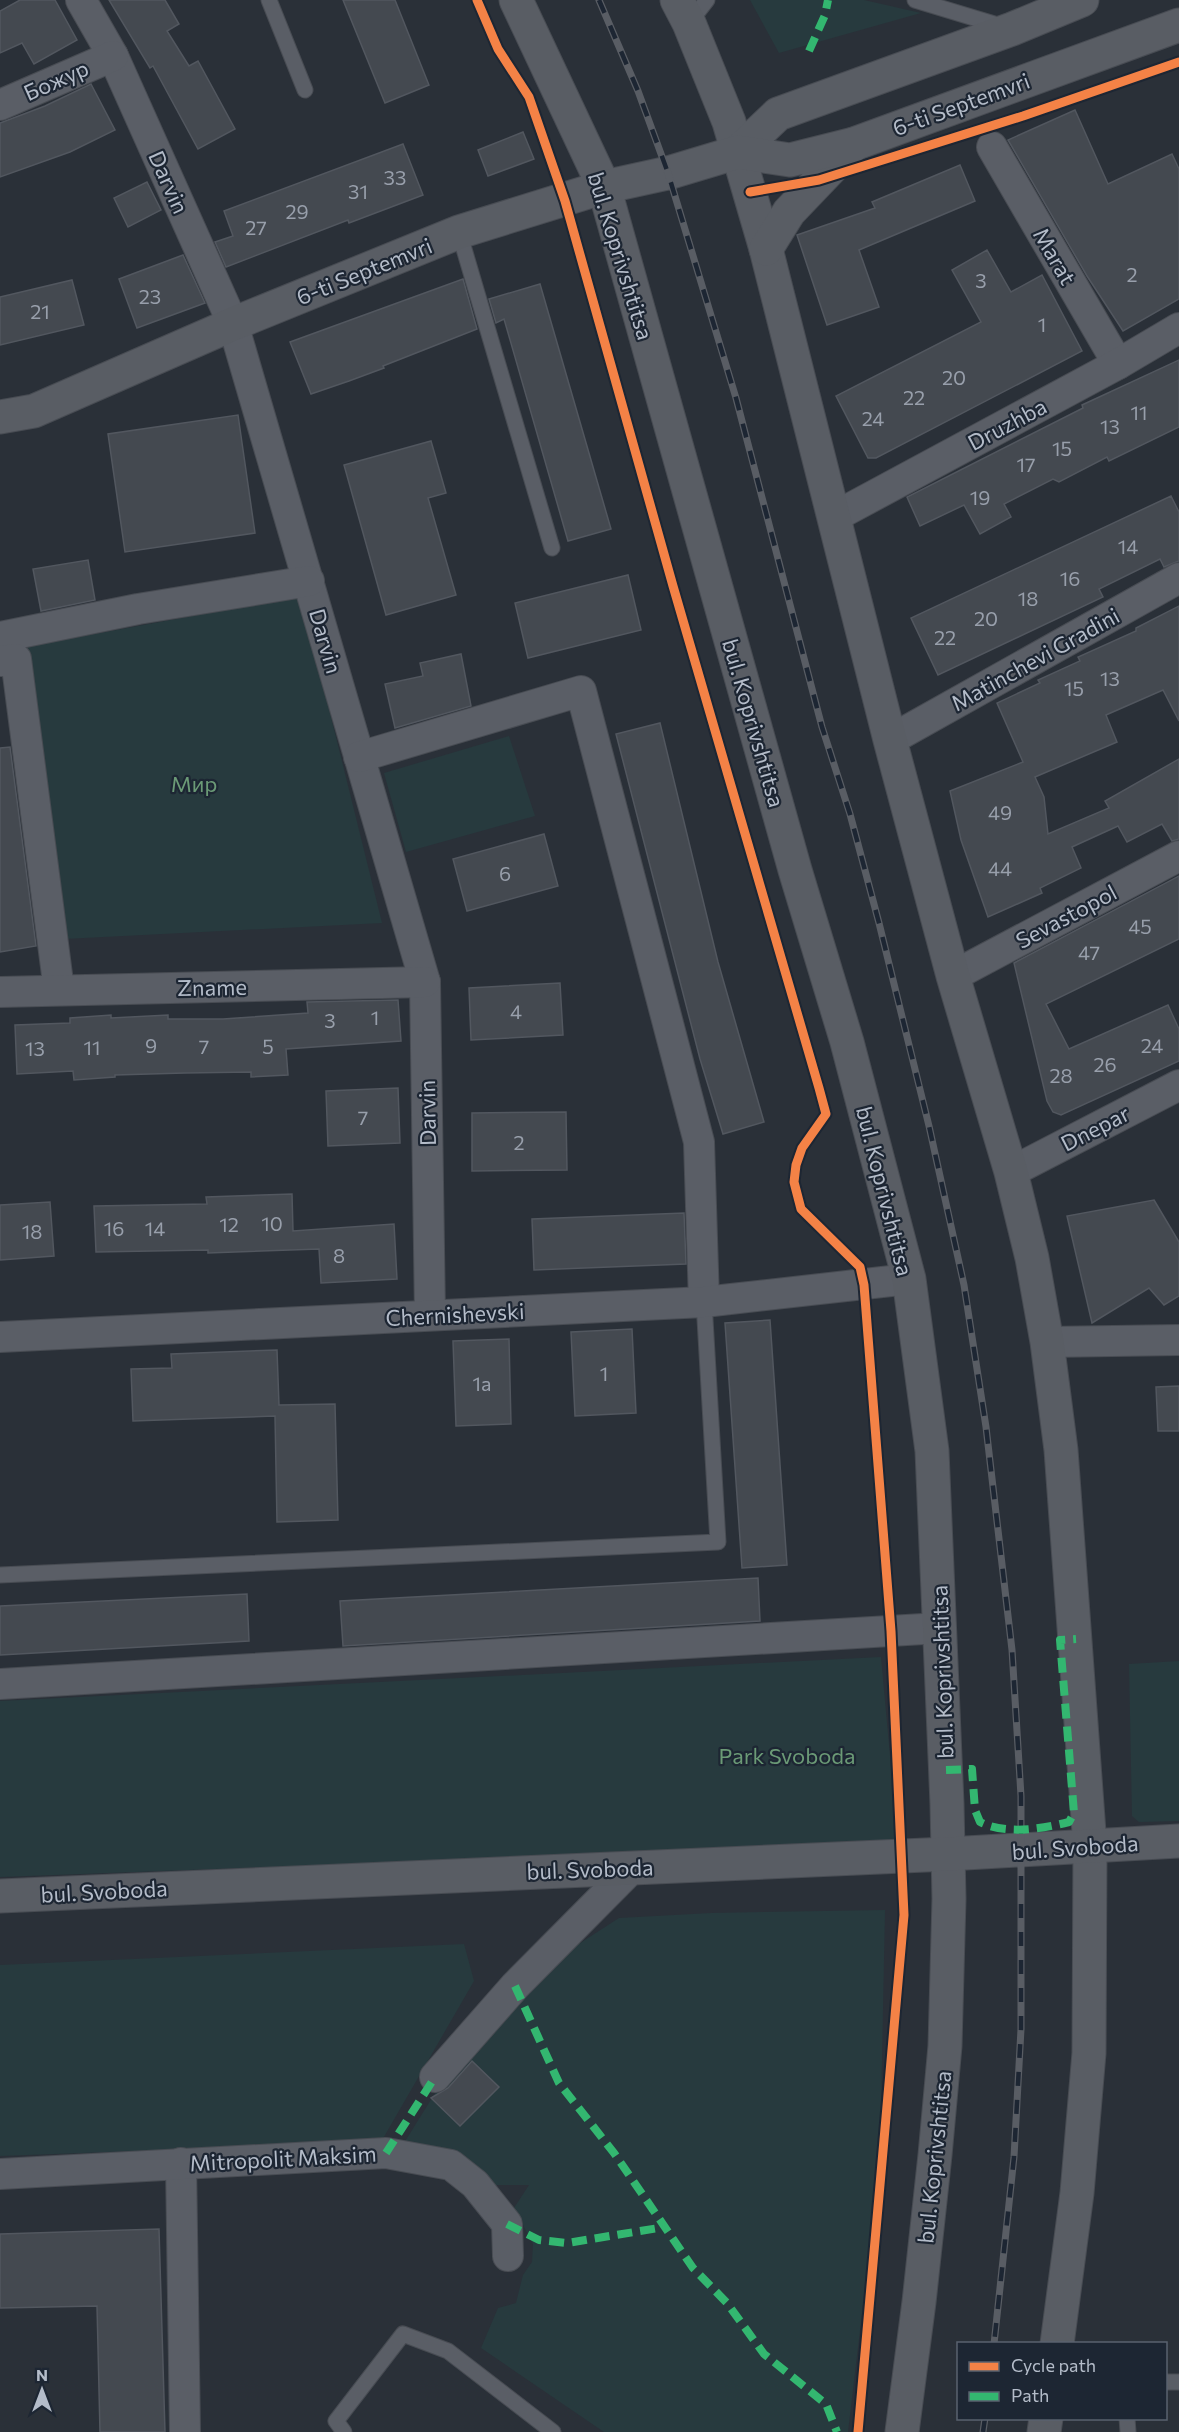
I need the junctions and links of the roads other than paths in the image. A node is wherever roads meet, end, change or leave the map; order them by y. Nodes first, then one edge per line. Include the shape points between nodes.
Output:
1 (81, 0) edge
2 (269, 0) edge
3 (516, 0) edge
4 (915, 0) edge
5 (1082, 0) edge
6 (691, 8) edge
7 (1179, 25) edge
8 (1012, 29) junction
9 (113, 56) junction
10 (305, 90) dead end
11 (0, 105) edge
12 (854, 144) junction
13 (992, 147) dead end
14 (738, 152) junction
15 (603, 187) junction
16 (459, 232) junction
17 (766, 249) junction
18 (233, 324) junction
19 (1179, 328) edge
20 (1118, 364) junction
21 (0, 417) edge
22 (834, 517) junction
23 (552, 548) dead end
24 (1179, 578) edge
25 (309, 581) junction
26 (0, 637) edge
27 (0, 661) edge
28 (890, 740) junction
29 (359, 757) junction
30 (1179, 856) edge
31 (953, 976) junction
32 (425, 981) junction
33 (59, 990) junction
34 (0, 992) edge
35 (1179, 1085) edge
36 (1011, 1172) junction
37 (909, 1279) junction
38 (704, 1302) junction
39 (430, 1315) junction
40 (0, 1337) edge
41 (1179, 1340) edge
42 (1047, 1342) junction
43 (0, 1575) edge
44 (940, 1628) junction
45 (0, 1684) edge
46 (1179, 1841) edge
47 (1090, 1846) junction
48 (948, 1854) junction
49 (633, 1868) junction
50 (0, 1896) edge
51 (435, 2077) dead end
52 (182, 2163) junction
53 (0, 2174) edge
54 (508, 2256) dead end
55 (1057, 2342) edge
56 (185, 2432) edge
57 (344, 2432) edge
58 (554, 2432) edge
59 (902, 2432) edge

1 - 9 street, Darvin
2 - 10 lane
3 - 15 main road, bul. Koprivshtitsa
4 - 8 lane
5 - 8 main road, 6-ti Septemvri
6 - 14 main road
7 - 12 main road, 6-ti Septemvri
8 - 14 main road, 6-ti Septemvri via 778,114
9 - 11 street, Божур
9 - 18 street, Darvin
12 - 14 main road, 6-ti Septemvri via 790,160
12 - 17 main road via 789,212
13 - 20 street, Marat
14 - 15 main road, 6-ti Septemvri
14 - 17 main road
15 - 16 main road, 6-ti Septemvri
15 - 37 main road, bul. Koprivshtitsa via 847,1042
16 - 18 main road, 6-ti Septemvri
16 - 23 lane
17 - 22 main road
18 - 21 main road, 6-ti Septemvri via 34,411
18 - 25 street, Darvin
19 - 20 street, Druzhba
20 - 22 street, Druzhba
22 - 28 main road
24 - 28 street, Matinchevi Gradini
25 - 26 street
25 - 29 street, Darvin
27 - 33 street via 16,659
28 - 31 main road
29 - 32 street, Darvin
29 - 38 street via 581,692 699,1142
30 - 31 street, Sevastopol
31 - 36 main road
32 - 33 street, Zname
32 - 39 street, Darvin
33 - 34 street, Zname
35 - 36 street, Dnepar
36 - 42 main road
37 - 38 street, Chernishevski
37 - 44 main road, bul. Koprivshtitsa via 932,1451
38 - 39 street, Chernishevski
38 - 43 lane via 718,1542
39 - 40 street, Chernishevski
41 - 42 street
42 - 47 main road via 1061,1450
44 - 45 street
44 - 48 main road, bul. Koprivshtitsa
46 - 47 main road, bul. Svoboda
47 - 48 main road, bul. Svoboda
47 - 55 main road via 1089,2053 1077,2193
48 - 49 main road, bul. Svoboda
48 - 59 main road, bul. Koprivshtitsa via 945,2046
49 - 50 main road, bul. Svoboda
49 - 51 street via 514,1986
52 - 53 street, Mitropolit Maksim
52 - 54 street, Mitropolit Maksim via 386,2153 451,2165 475,2184 507,2224
52 - 56 street
57 - 58 lane via 336,2421 403,2334 448,2351

